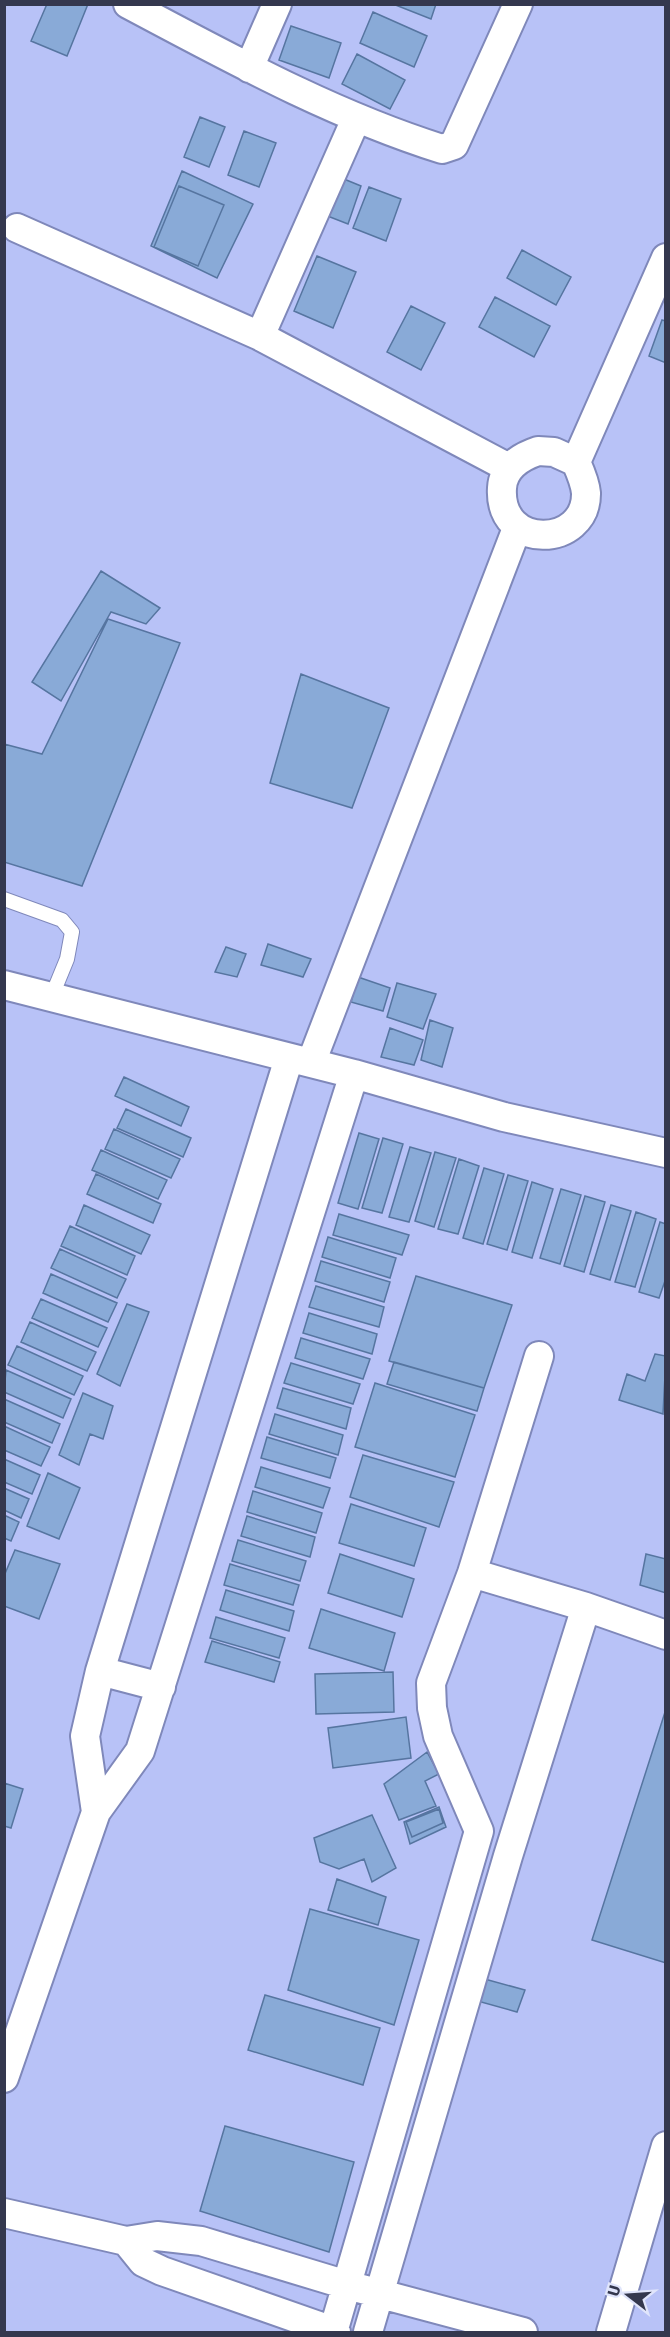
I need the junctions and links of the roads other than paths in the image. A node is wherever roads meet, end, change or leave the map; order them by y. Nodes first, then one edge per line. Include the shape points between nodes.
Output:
1 (128, 4) edge
2 (278, 4) edge
3 (518, 4) edge
4 (249, 68) junction
5 (356, 119) junction
6 (17, 228) dead end
7 (666, 258) edge
8 (260, 336) junction
9 (576, 462) junction
10 (510, 468) junction
11 (517, 528) junction
12 (4, 900) edge
13 (4, 986) edge
14 (51, 998) junction
15 (300, 1061) junction
16 (354, 1074) junction
17 (666, 1153) edge
18 (539, 1356) dead end
19 (472, 1573) junction
20 (585, 1607) junction
21 (666, 1635) edge
22 (100, 1671) junction
23 (161, 1687) junction
24 (96, 1812) junction
25 (479, 1832) junction
26 (508, 1856) junction
27 (4, 2078) edge
28 (666, 2146) edge
29 (4, 2213) edge
30 (126, 2241) junction
31 (347, 2285) junction
32 (380, 2294) junction
33 (334, 2332) edge
34 (368, 2332) edge
35 (523, 2332) edge
36 (611, 2332) edge

1 - 4 street
2 - 4 street
3 - 5 street via 454,145 442,149
4 - 5 street
5 - 8 street
6 - 8 street
7 - 9 street
8 - 10 street
9 - 10 street via 554,452 538,451 522,456
9 - 11 street via 586,493 582,512 570,527 553,535 534,535
10 - 11 street via 502,482 501,499 506,515
11 - 15 street
12 - 14 lane via 62,920 72,932 67,959
13 - 14 street
14 - 15 street
15 - 16 street
15 - 22 street
16 - 17 street via 504,1117
16 - 23 street
18 - 19 street
19 - 20 street
19 - 25 street via 431,1683 438,1736
20 - 21 street
20 - 26 street
22 - 23 street
22 - 24 street via 85,1736
23 - 24 street via 140,1750
24 - 27 street
25 - 26 street
25 - 31 street
26 - 32 street
28 - 36 street
29 - 30 street
30 - 31 street via 157,2236 201,2241
30 - 33 street via 143,2262 162,2271
31 - 32 street
31 - 33 street
32 - 34 street
32 - 35 street

